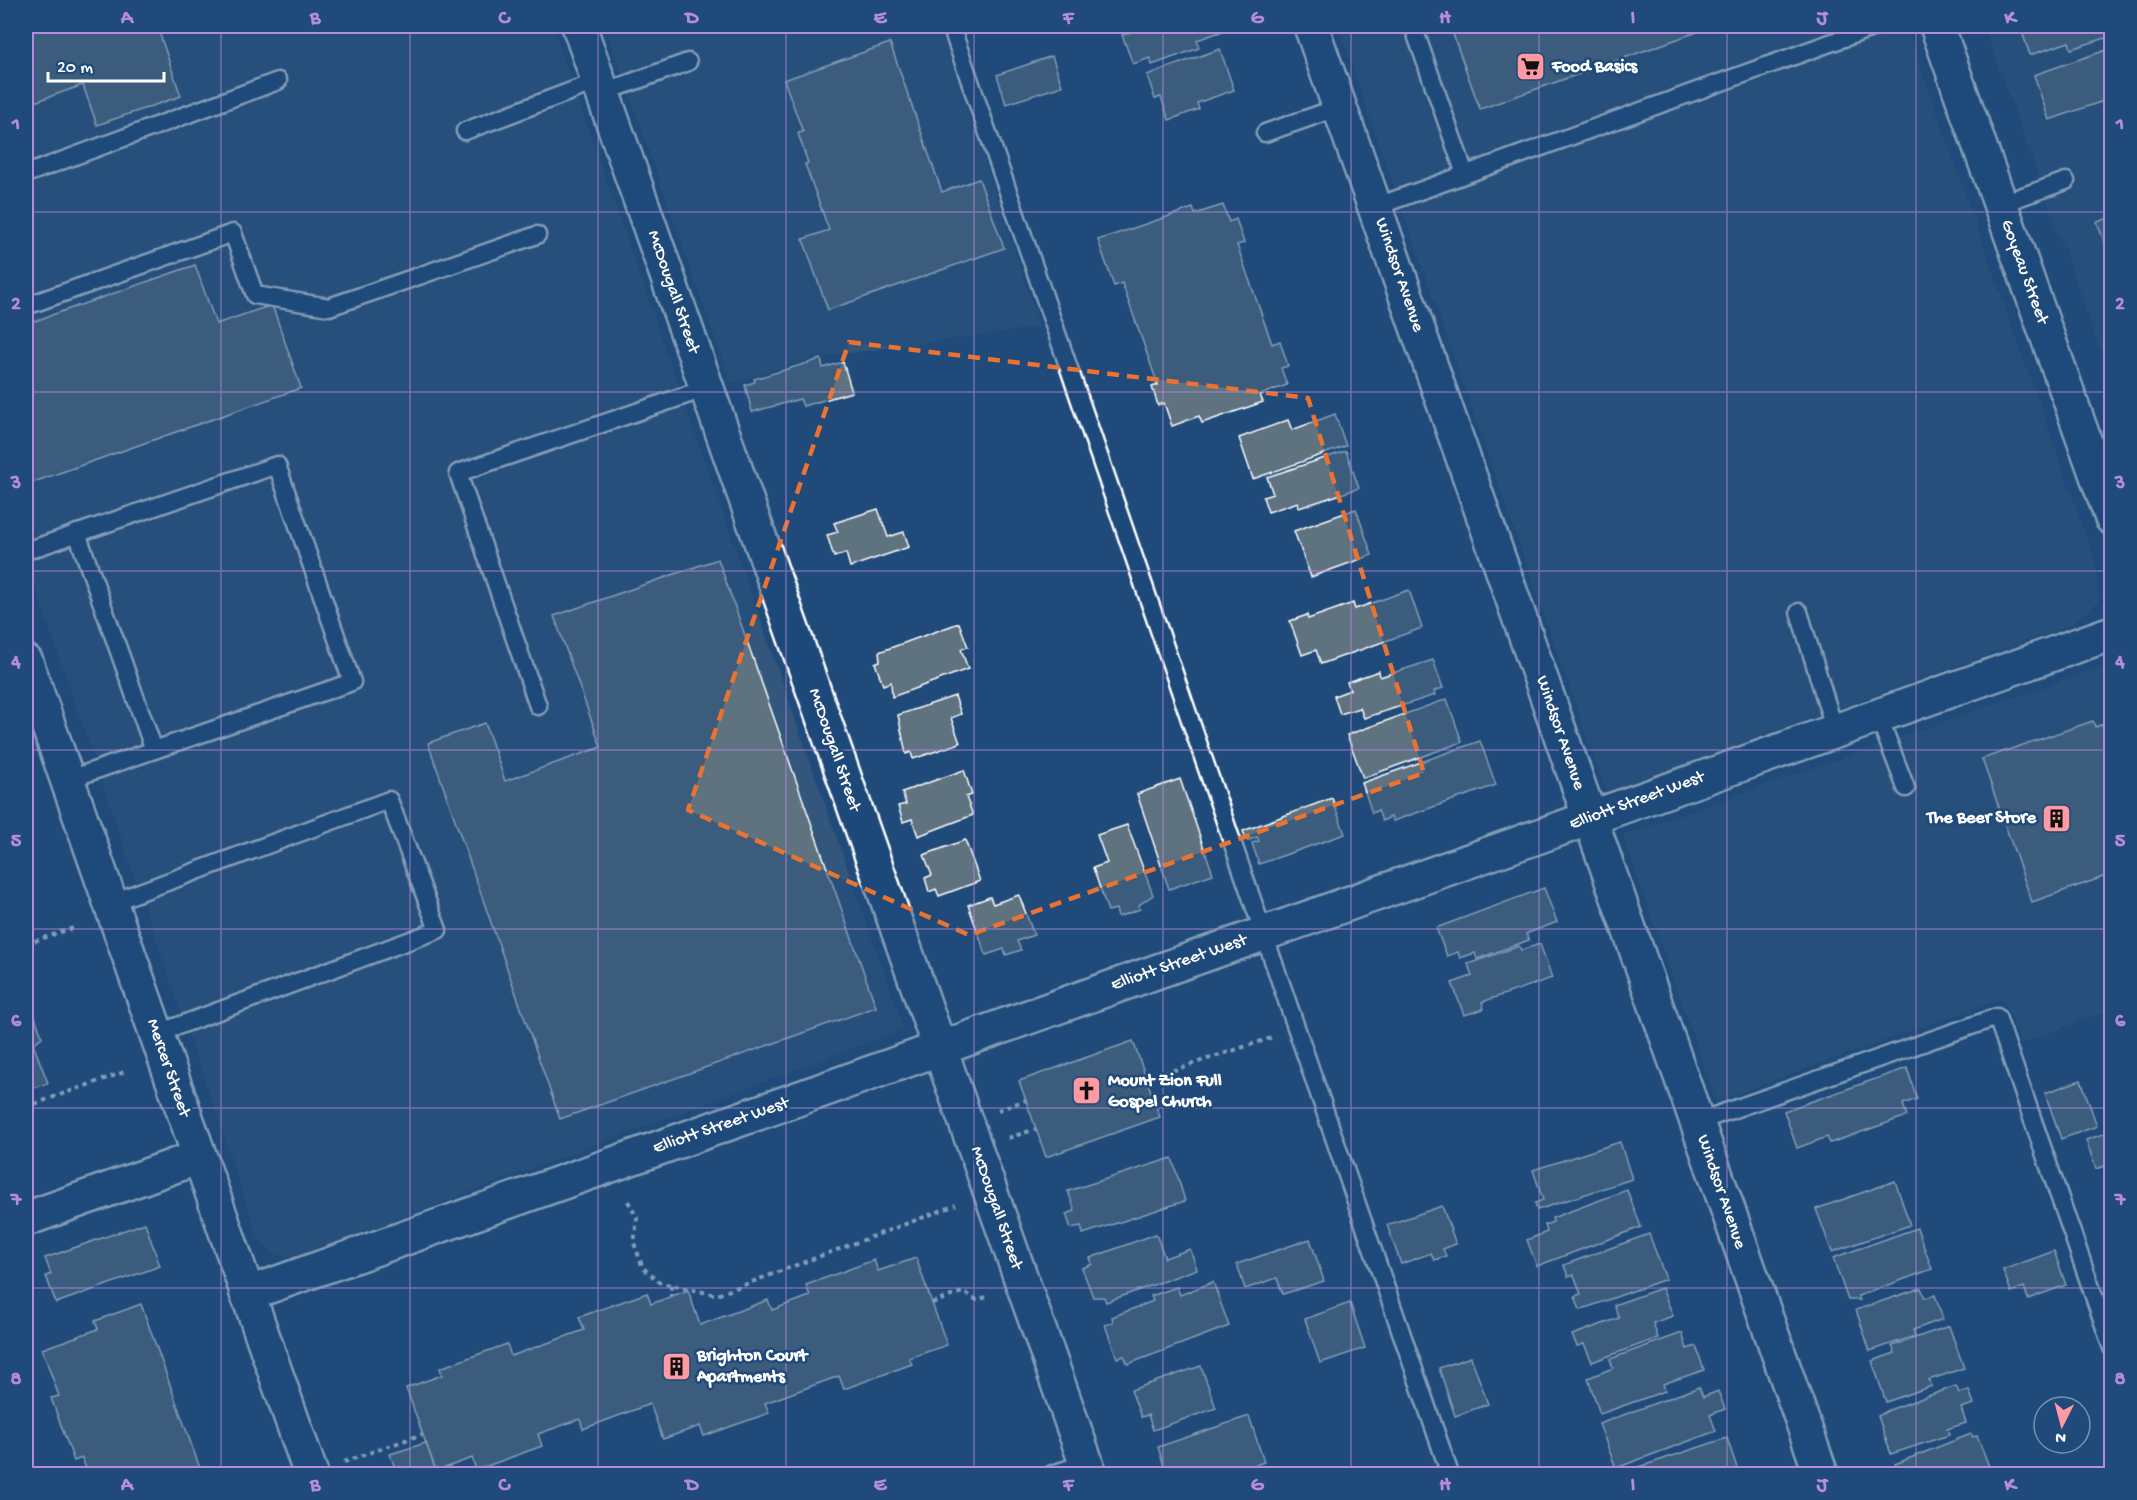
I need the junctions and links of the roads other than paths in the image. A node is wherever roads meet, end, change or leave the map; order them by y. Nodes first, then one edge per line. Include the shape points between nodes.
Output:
1 (579, 26) edge
2 (951, 26) edge
3 (1311, 26) edge
4 (1413, 26) edge
5 (1876, 26) edge
6 (1937, 26) edge
7 (688, 62) dead end
8 (278, 81) dead end
9 (600, 87) junction
10 (1340, 107) junction
11 (465, 131) dead end
12 (1265, 133) dead end
13 (26, 174) edge
14 (1465, 174) junction
15 (2066, 181) dead end
16 (2000, 204) junction
17 (1375, 207) junction
18 (537, 235) dead end
19 (26, 306) edge
20 (707, 388) junction
21 (2112, 518) edge
22 (77, 533) junction
23 (26, 551) edge
24 (1799, 612) dead end
25 (2112, 633) edge
26 (26, 662) edge
27 (538, 706) dead end
28 (1878, 715) junction
29 (1835, 731) junction
30 (154, 750) junction
31 (67, 780) junction
32 (1906, 788) dead end
33 (1590, 818) junction
34 (110, 903) junction
35 (1263, 934) junction
36 (156, 1034) junction
37 (940, 1049) junction
38 (1697, 1122) junction
39 (199, 1157) junction
40 (26, 1219) edge
41 (247, 1294) junction
42 (2112, 1348) edge
43 (1088, 1469) edge
44 (310, 1474) edge
45 (1052, 1474) edge
46 (1449, 1474) edge
47 (1821, 1474) edge

1 - 9 street, McDougall Street
2 - 35 lane
3 - 10 street, Windsor Avenue
4 - 14 lane
5 - 14 lane
6 - 16 street, Goyeau Street
7 - 9 lane
8 - 13 lane
9 - 11 lane
9 - 20 street, McDougall Street
10 - 12 lane
10 - 17 street, Windsor Avenue
14 - 17 lane
15 - 16 lane
16 - 21 street, Goyeau Street
17 - 33 street, Windsor Avenue
18 - 19 lane via 329,307 255,295 233,233
20 - 27 lane via 458,473
20 - 37 street, McDougall Street
22 - 23 lane
22 - 30 lane
22 - 30 lane via 277,465 352,682
24 - 29 lane
25 - 28 street, Elliott Street West
26 - 31 street, Mercer Street
28 - 29 street, Elliott Street West
28 - 32 lane
29 - 33 street, Elliott Street West
30 - 31 lane
31 - 34 street, Mercer Street
33 - 35 street, Elliott Street West
33 - 38 street, Windsor Avenue
34 - 36 street, Mercer Street
34 - 36 lane via 389,800 438,930
35 - 37 street, Elliott Street West
35 - 46 lane
36 - 39 street, Mercer Street
37 - 41 street, Elliott Street West
37 - 43 street, McDougall Street
38 - 42 lane via 1997,1017
38 - 47 street, Windsor Avenue
39 - 40 street
39 - 41 street, Mercer Street
41 - 44 street, Mercer Street
43 - 45 lane

